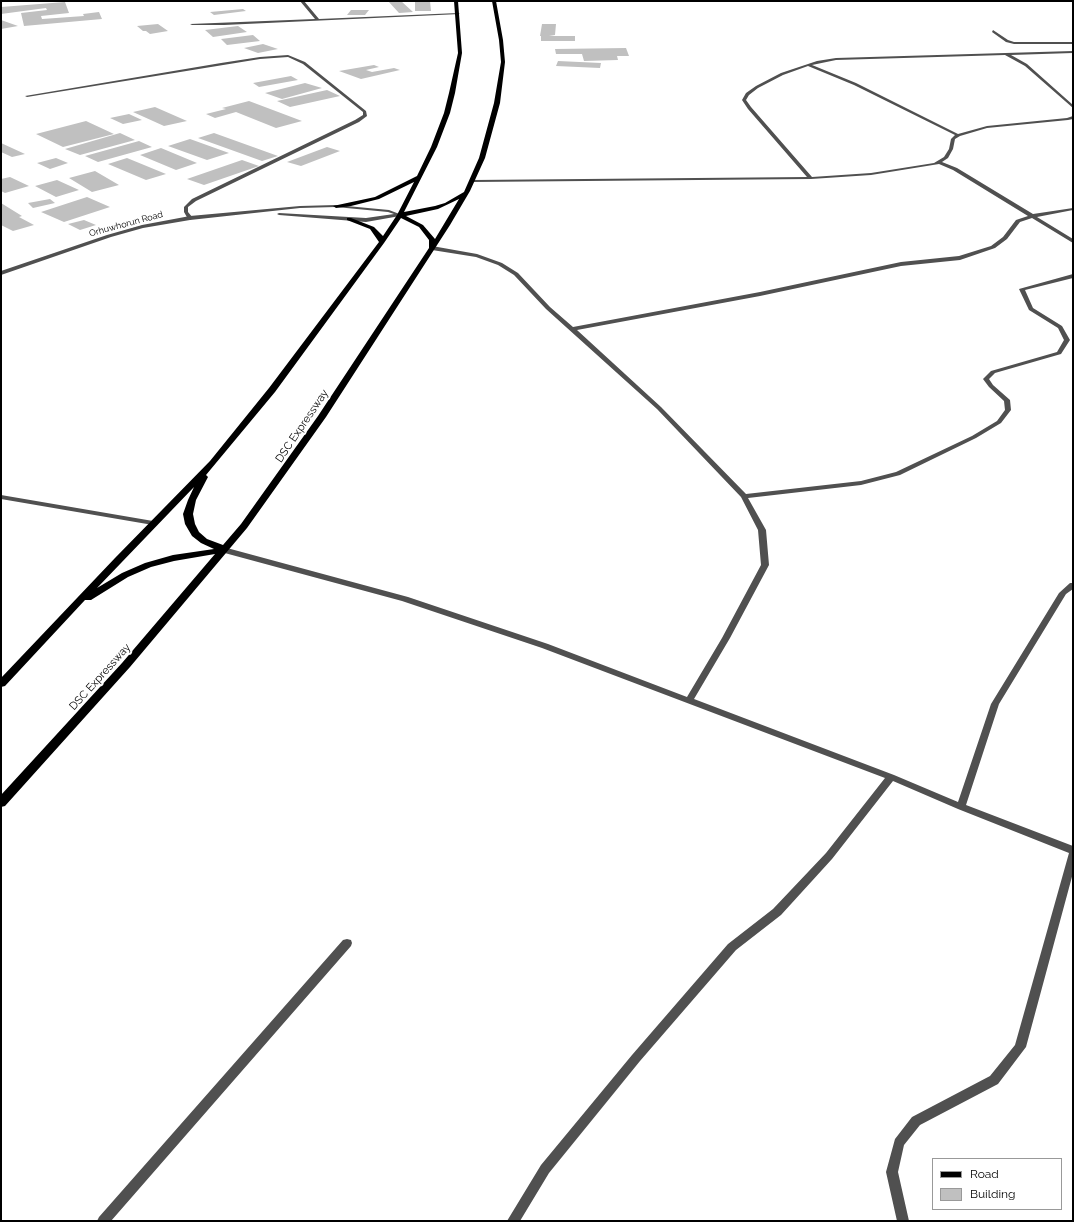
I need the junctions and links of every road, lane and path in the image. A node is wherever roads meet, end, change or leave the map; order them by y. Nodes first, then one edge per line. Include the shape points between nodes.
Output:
1 (302, 1) edge
2 (456, 1) edge
3 (494, 1) edge
4 (458, 14) junction
5 (318, 20) junction
6 (192, 24) dead end
7 (993, 30) dead end
8 (1073, 42) edge
9 (1073, 52) edge
10 (1005, 54) junction
11 (808, 65) junction
12 (27, 96) dead end
13 (1073, 107) edge
14 (1073, 117) edge
15 (958, 135) junction
16 (939, 162) junction
17 (418, 177) junction
18 (811, 178) junction
19 (472, 181) junction
20 (468, 191) junction
21 (336, 206) junction
22 (1073, 209) edge
23 (259, 212) junction
24 (400, 215) junction
25 (1032, 216) junction
26 (190, 218) junction
27 (349, 219) junction
28 (1073, 241) edge
29 (382, 242) junction
30 (432, 248) junction
31 (1, 273) edge
32 (1073, 276) edge
33 (572, 329) junction
34 (213, 463) junction
35 (744, 496) junction
36 (1, 497) edge
37 (154, 523) junction
38 (224, 550) junction
39 (1073, 585) edge
40 (78, 604) junction
41 (1, 684) edge
42 (689, 701) junction
43 (891, 777) junction
44 (1, 802) edge
45 (961, 807) junction
46 (1073, 850) edge
47 (1073, 854) edge
48 (347, 943) dead end
49 (103, 1221) edge
50 (513, 1221) edge
51 (903, 1221) edge

1 - 5 street
2 - 4 main road
3 - 19 main road, DSC Expressway via 503,62 491,128
4 - 5 street
4 - 17 main road via 460,53 452,93 434,147
5 - 6 street
7 - 8 street via 999,37 1012,43
9 - 10 street
10 - 11 street via 836,59
10 - 13 street via 1026,65
11 - 15 street via 855,84
11 - 18 street via 782,74 757,87 747,94 744,100
12 - 26 street via 236,61 288,56 304,63 365,112 365,116 357,121 194,200 186,206
14 - 15 street via 987,127
15 - 16 street via 953,139 946,158
16 - 18 street via 871,174
16 - 25 street
17 - 21 main road via 377,198
17 - 24 main road
18 - 19 street
19 - 20 main road, DSC Expressway
20 - 24 main road via 436,208
20 - 30 main road, DSC Expressway
21 - 23 street
21 - 24 street
22 - 25 street
23 - 26 street, Orhuwhorun Road
23 - 27 street
24 - 27 street via 382,219
24 - 29 main road
24 - 30 main road via 421,226 432,240
25 - 28 street
25 - 33 street via 1018,220 1005,238 993,247 960,258 901,264 760,294
26 - 31 street, Orhuwhorun Road via 109,236
27 - 29 main road via 372,228
29 - 34 main road via 272,390
30 - 33 street via 477,256 500,264 516,274
30 - 38 main road, DSC Expressway via 322,417
32 - 35 street via 1022,289 1031,309 1060,327 1067,340 1059,353 993,372 986,379 990,386 1007,400 1008,410 999,422 898,474 861,483
33 - 35 street via 659,408
34 - 37 main road
34 - 38 main road via 192,500 188,514 196,534 204,542
35 - 42 street via 762,530 765,566
36 - 37 street
37 - 40 main road
38 - 40 main road via 173,558 148,565 125,575
38 - 42 street via 405,599 545,646
38 - 44 main road, DSC Expressway via 126,665
39 - 45 street via 1063,593 995,704
40 - 41 main road
42 - 43 street
43 - 45 street
43 - 50 street via 829,856 777,912 732,947 641,1053 545,1169
45 - 46 street
47 - 51 street via 1020,1047 994,1080 916,1121 899,1143 892,1172
48 - 49 street

